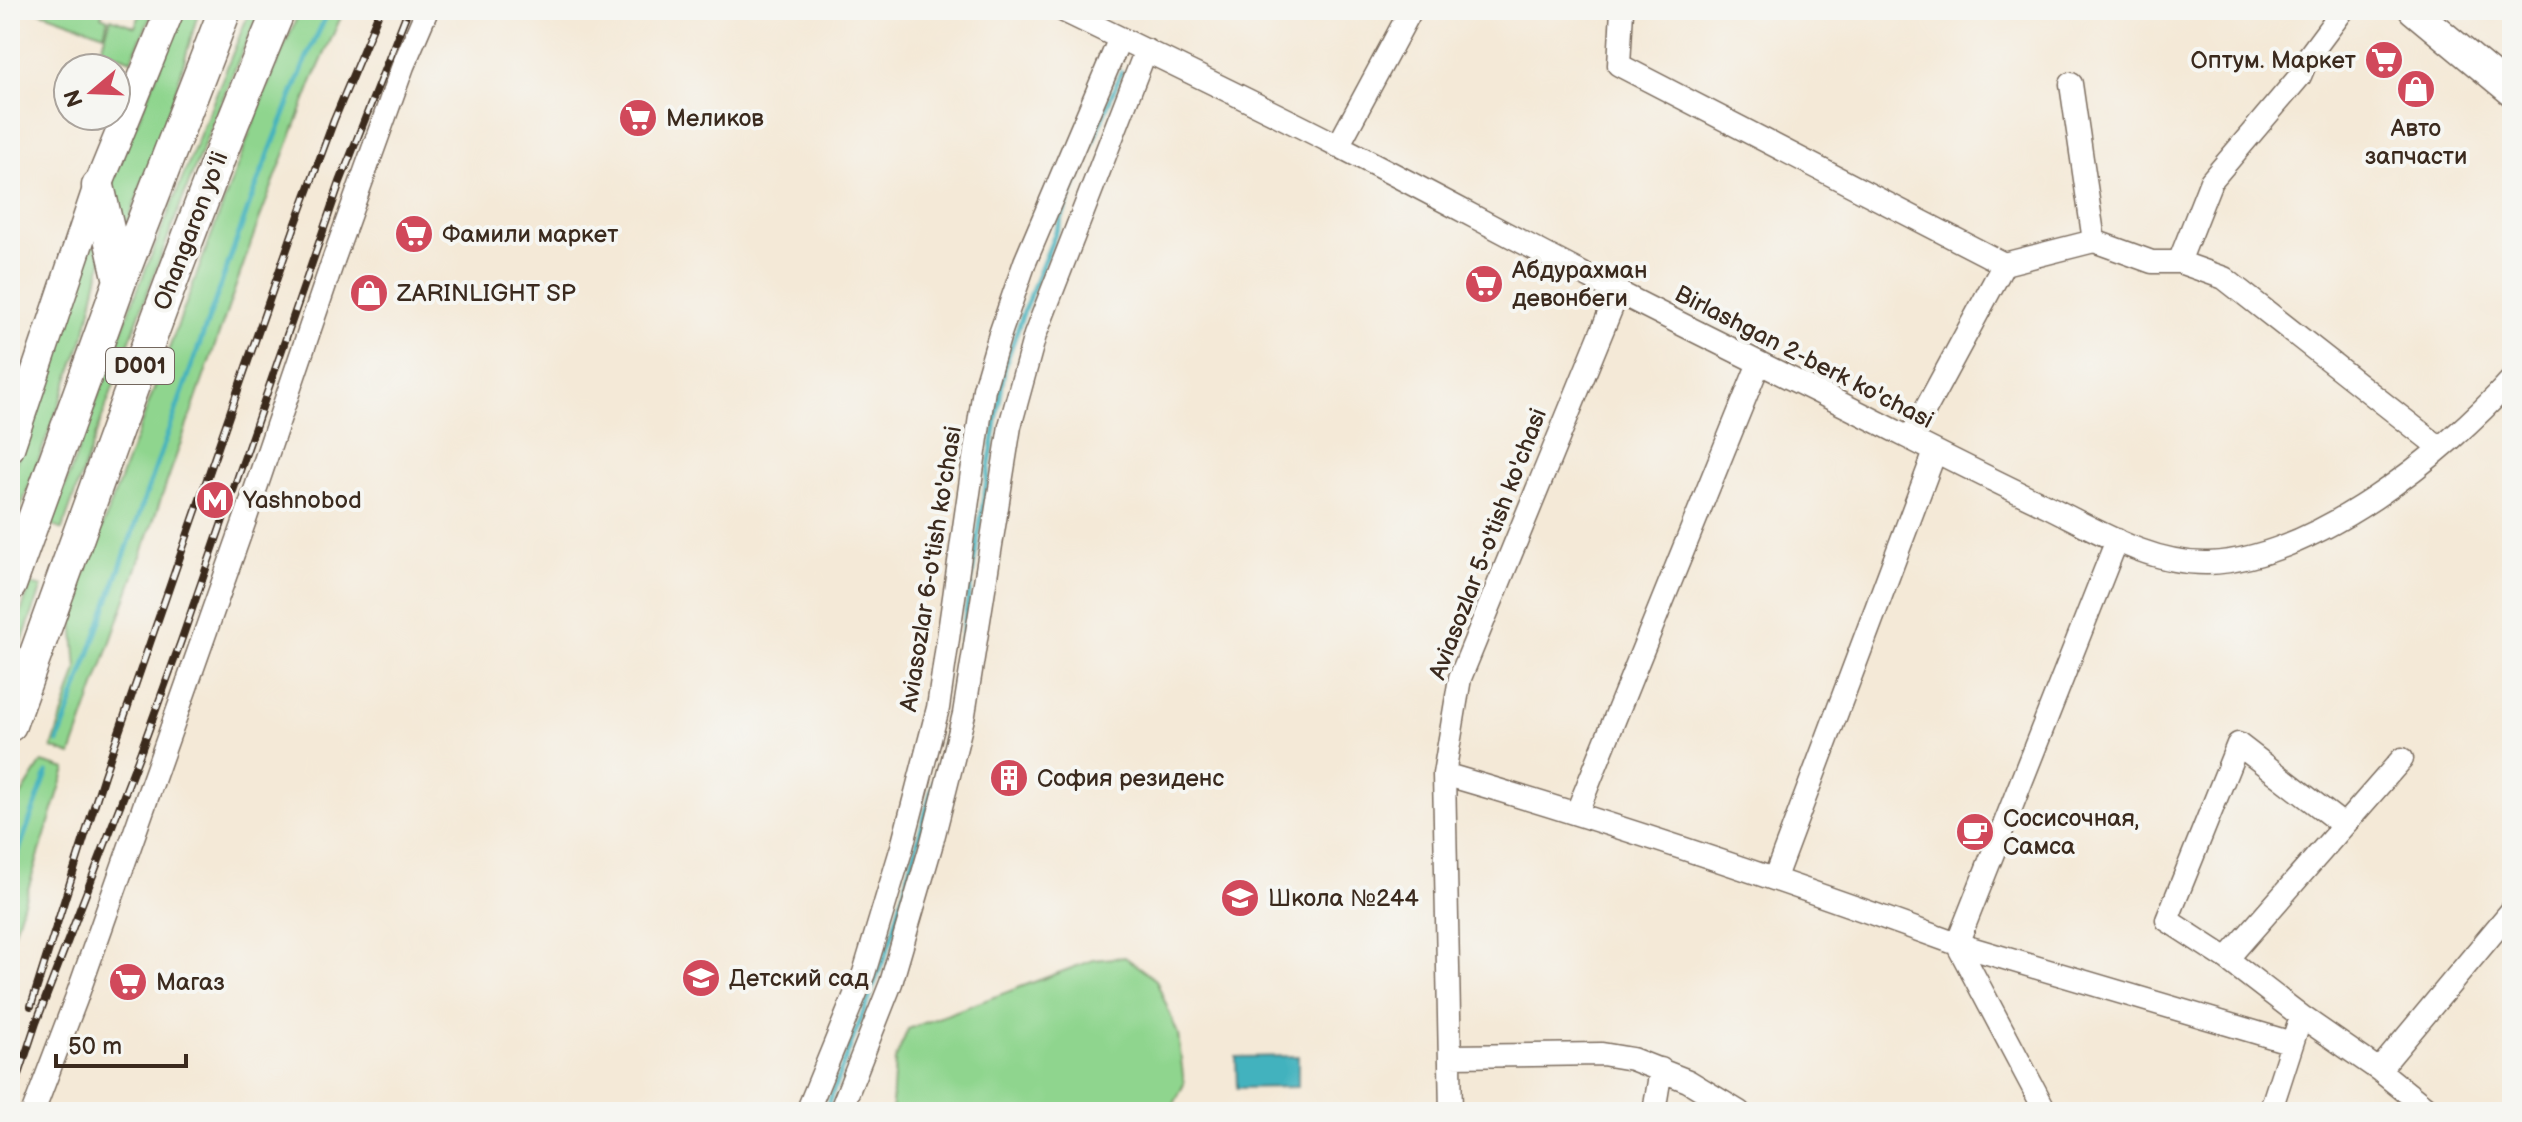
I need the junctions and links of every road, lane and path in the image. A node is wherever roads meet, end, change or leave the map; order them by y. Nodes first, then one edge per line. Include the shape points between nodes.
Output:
1 (170, 10) edge
2 (225, 10) edge
3 (279, 10) edge
4 (427, 10) edge
5 (1062, 10) edge
6 (1411, 10) edge
7 (1622, 10) edge
8 (2343, 10) edge
9 (2413, 10) edge
10 (1120, 38) junction
11 (1146, 50) junction
12 (2071, 84) dead end
13 (2512, 92) edge
14 (1338, 146) junction
15 (98, 186) junction
16 (2094, 241) junction
17 (2179, 262) junction
18 (2004, 264) junction
19 (120, 281) junction
20 (1618, 292) junction
21 (1011, 352) junction
22 (1759, 363) junction
23 (2512, 379) edge
24 (1910, 438) junction
25 (2439, 447) junction
26 (10, 448) edge
27 (1935, 452) junction
28 (80, 533) junction
29 (26, 540) junction
30 (2117, 540) junction
31 (10, 585) edge
32 (10, 725) edge
33 (2402, 759) dead end
34 (1444, 774) junction
35 (1577, 812) junction
36 (2343, 825) junction
37 (1775, 877) junction
38 (2512, 910) edge
39 (893, 928) junction
40 (1957, 944) junction
41 (2227, 959) junction
42 (2301, 1016) junction
43 (2292, 1043) junction
44 (1450, 1056) junction
45 (1661, 1069) junction
46 (2379, 1070) junction
47 (33, 1112) edge
48 (807, 1112) edge
49 (840, 1112) edge
50 (1451, 1112) edge
51 (1654, 1112) edge
52 (1739, 1112) edge
53 (2046, 1112) edge
54 (2270, 1112) edge
55 (2431, 1112) edge

1 - 15 main road
2 - 19 highway, Ohangaron yoʻli / D001
3 - 28 highway, Ohangaron yoʻli / D001 via 186,241
4 - 47 street via 339,243
5 - 10 street, Birlashgan 2-berk ko'chasi
6 - 14 street
7 - 18 street via 1619,65
8 - 17 street via 2300,76 2211,181
9 - 13 main road
10 - 11 street, Birlashgan 2-berk ko'chasi
10 - 21 street, Aviasozlar 6-o'tish ko'chasi via 1025,262
11 - 14 street, Birlashgan 2-berk ko'chasi
11 - 21 street, Aviasozlar 6-o'tish ko'chasi via 1064,255
12 - 16 street
14 - 20 street, Birlashgan 2-berk ko'chasi
15 - 19 highway
15 - 26 main road
16 - 17 street via 2152,262
16 - 18 street
17 - 25 street via 2224,278
18 - 24 street
19 - 29 highway, Ohangaron yoʻli / D001
20 - 22 street, Birlashgan 2-berk ko'chasi
20 - 34 street, Aviasozlar 5-o'tish ko'chasi via 1460,678
21 - 39 street, Aviasozlar 6-o'tish ko'chasi via 1010,426 964,714 931,846
21 - 39 street, Aviasozlar 6-o'tish ko'chasi via 984,389 938,708
22 - 24 street, Birlashgan 2-berk ko'chasi
22 - 35 street
23 - 25 street, Birlashgan 2-berk ko'chasi
24 - 27 street, Birlashgan 2-berk ko'chasi
25 - 30 street, Birlashgan 2-berk ko'chasi via 2389,491 2298,540 2252,555 2190,562
27 - 30 street, Birlashgan 2-berk ko'chasi
27 - 37 street
28 - 29 highway via 52,555 39,554
28 - 32 highway, Ohangaron yoʻli / D001
29 - 31 highway, Ohangaron yoʻli / D001
30 - 40 street
33 - 36 street
34 - 35 street
34 - 44 street, Aviasozlar 5-o'tish ko'chasi
35 - 37 street
36 - 41 street
36 - 41 street via 2238,744 2167,920
37 - 40 street
38 - 46 street
39 - 48 street, Aviasozlar 6-o'tish ko'chasi
39 - 49 street, Aviasozlar 6-o'tish ko'chasi via 874,1032
40 - 43 street
40 - 53 street
41 - 42 street
42 - 43 street
42 - 46 street
43 - 54 street
44 - 45 street via 1602,1054
44 - 50 street, Aviasozlar 5-o'tish ko'chasi
45 - 51 street
45 - 52 street
46 - 55 street

